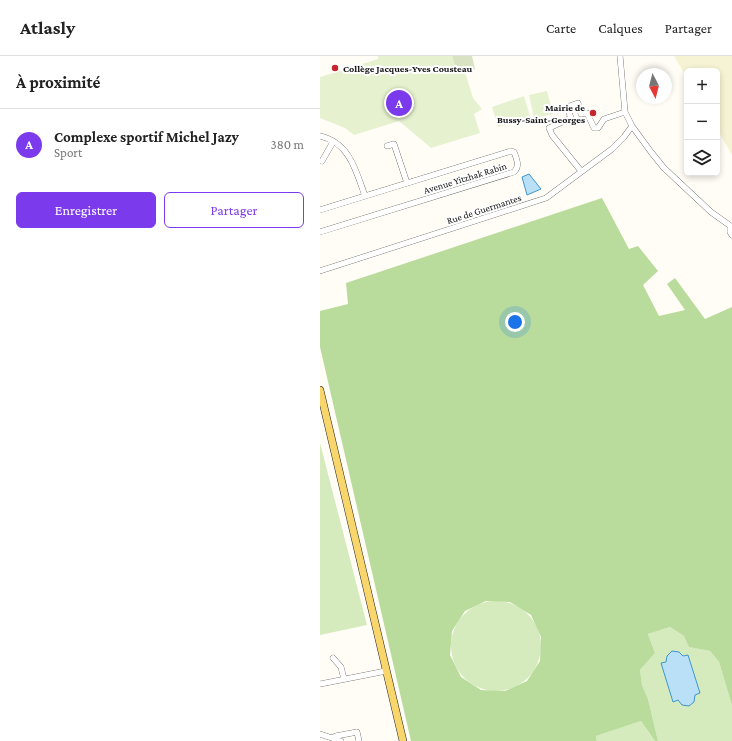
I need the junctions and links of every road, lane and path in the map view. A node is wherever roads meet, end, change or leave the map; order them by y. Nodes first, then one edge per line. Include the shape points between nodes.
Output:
1 (620, 56) edge
2 (625, 112) junction
3 (632, 126) junction
4 (320, 136) edge
5 (333, 142) junction
6 (387, 146) dead end
7 (322, 161) dead end
8 (581, 171) junction
9 (407, 183) junction
10 (364, 196) junction
11 (320, 210) edge
12 (731, 226) edge
13 (320, 232) edge
14 (732, 235) edge
15 (320, 271) edge
16 (320, 390) edge
17 (333, 658) dead end
18 (386, 671) junction
19 (344, 679) junction
20 (320, 684) edge
21 (320, 734) edge
22 (332, 738) junction
23 (341, 741) edge
24 (358, 741) edge
25 (403, 741) edge

1 - 2 street
2 - 3 street
2 - 8 street via 604,119 598,128 594,128 587,113 581,114 578,103 567,107 571,118 549,128
3 - 8 street, Rue de Guermantes via 612,149
3 - 12 street via 664,168 711,212
4 - 5 street
5 - 7 street
5 - 10 street via 351,159
6 - 9 street via 394,144
8 - 15 street, Rue de Guermantes via 539,201
9 - 10 street, Avenue Yitzhak Rabin
9 - 13 street, Avenue Yitzhak Rabin via 511,151 514,152 518,164 514,172
10 - 11 street, Avenue Yitzhak Rabin
12 - 14 street
16 - 18 main road
17 - 19 street via 341,667
18 - 19 street
18 - 25 main road
19 - 20 street
21 - 22 street
22 - 23 street
22 - 24 street via 357,732

